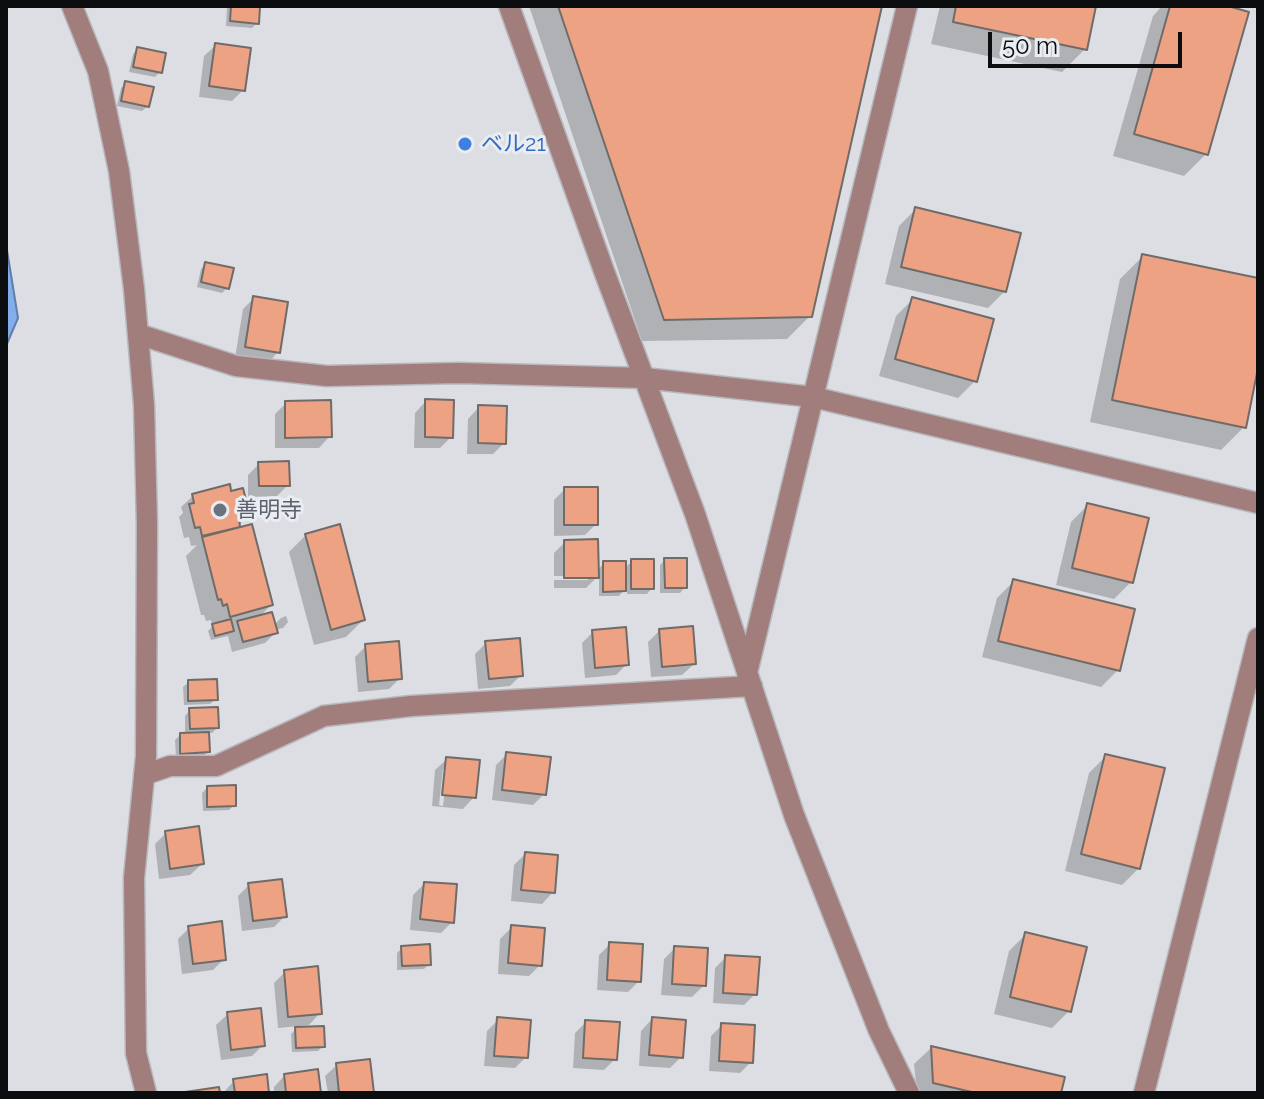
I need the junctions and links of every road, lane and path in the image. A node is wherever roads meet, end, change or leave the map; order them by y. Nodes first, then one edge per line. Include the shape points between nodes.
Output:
1 (72, 6) edge
2 (509, 6) edge
3 (907, 6) edge
4 (138, 334) junction
5 (644, 378) junction
6 (813, 397) junction
7 (1258, 503) edge
8 (1258, 638) edge
9 (749, 679) junction
10 (144, 775) junction
11 (146, 1093) edge
12 (909, 1093) edge
13 (1144, 1093) edge

1 - 4 street via 98,71 119,171
2 - 5 street
3 - 6 street
4 - 5 street via 236,366 327,376
4 - 10 street via 147,524
5 - 6 street
5 - 9 street
6 - 7 street
6 - 9 street
8 - 13 street
9 - 10 street via 324,716 216,766 170,766
9 - 12 street via 794,815 879,1031
10 - 11 street via 134,878 136,1053

